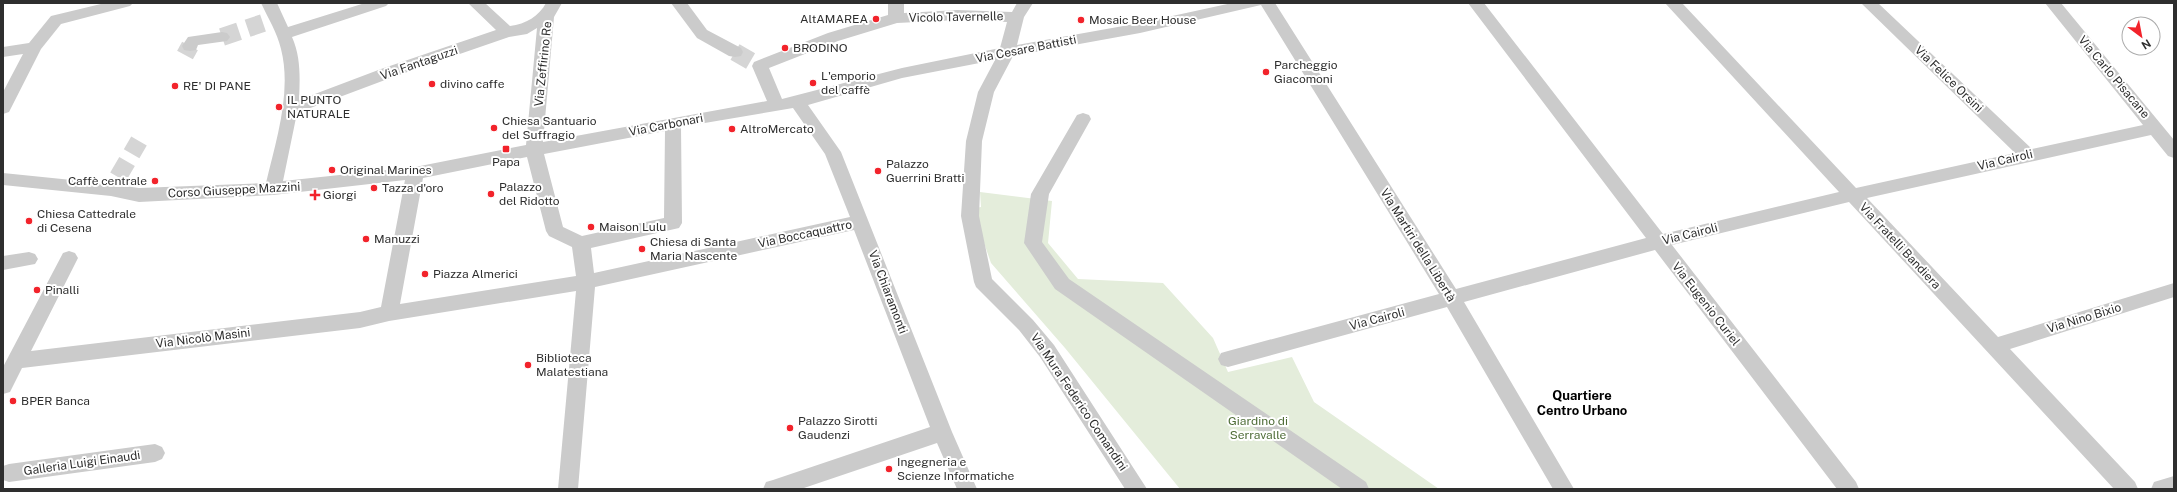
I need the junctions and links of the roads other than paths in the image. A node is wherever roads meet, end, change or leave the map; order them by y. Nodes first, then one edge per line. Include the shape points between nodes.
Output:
1 (125, 3) edge
2 (269, 3) edge
3 (381, 3) edge
4 (476, 3) edge
5 (554, 3) edge
6 (679, 3) edge
7 (1025, 3) edge
8 (1255, 3) edge
9 (1267, 3) edge
10 (1476, 3) edge
11 (1673, 3) edge
12 (1869, 3) edge
13 (2053, 3) edge
14 (896, 11) edge
15 (546, 17) junction
16 (1016, 17) junction
17 (507, 32) junction
18 (284, 34) junction
19 (222, 37) tunnel mouth
20 (34, 47) junction
21 (3, 52) edge
22 (735, 52) tunnel mouth
23 (1008, 52) junction
24 (187, 53) tunnel mouth
25 (798, 102) junction
26 (776, 104) junction
27 (3, 108) edge
28 (292, 110) junction
29 (1083, 119) dead end
30 (673, 123) junction
31 (2156, 128) junction
32 (534, 150) junction
33 (2174, 152) edge
34 (2028, 155) junction
35 (415, 173) junction
36 (3, 179) edge
37 (273, 189) junction
38 (1852, 195) junction
39 (860, 222) junction
40 (1658, 242) junction
41 (581, 243) junction
42 (68, 258) dead end
43 (29, 259) dead end
44 (3, 263) edge
45 (586, 282) junction
46 (2174, 290) edge
47 (1452, 299) junction
48 (389, 313) junction
49 (1995, 346) junction
50 (1228, 359) dead end
51 (16, 361) junction
52 (3, 386) edge
53 (942, 432) junction
54 (155, 453) dead end
55 (9, 473) dead end
56 (2174, 485) edge
57 (568, 489) edge
58 (772, 489) edge
59 (967, 489) edge
60 (1137, 489) edge
61 (1359, 489) edge
62 (1564, 489) edge
63 (1849, 489) edge
64 (2128, 489) edge
65 (2161, 489) edge

1 - 20 street via 56,20
2 - 18 street via 269,20
3 - 18 street
4 - 17 street
5 - 15 street, Via Zeffirino Re
6 - 22 street via 702,34
7 - 16 street, Via Mura Federico Comandini
8 - 23 street, Via Cesare Battisti via 1140,28
9 - 47 street, Via Martiri della Libertà
10 - 40 street, Via Eugenio Curiel
11 - 38 street, Via Fratelli Bandiera
12 - 34 street, Via Felice Orsini
13 - 31 street, Via Carlo Pisacane
14 - 16 street, Vicolo Tavernelle
14 - 26 street, Vicolo Tavernelle via 757,65
15 - 17 street, Via Fantaguzzi via 522,30
15 - 32 street, Via Zeffirino Re
16 - 23 street, Via Mura Federico Comandini
17 - 28 street, Via Fantaguzzi via 387,73
18 - 28 street via 290,54
19 - 24 street via 193,41
20 - 21 street
20 - 27 street
23 - 25 street, Via Cesare Battisti via 902,73
23 - 60 street, Via Mura Federico Comandini via 986,92 974,141 970,216 983,282 1026,325 1047,351
25 - 26 street, Via Carbonari
25 - 39 street, Via Chiaramonti via 833,152
26 - 30 street, Via Carbonari
28 - 37 street
29 - 61 street via 1040,194 1033,243 1062,284
30 - 32 street, Via Carbonari
30 - 41 street via 673,223
31 - 33 street, Via Carlo Pisacane
31 - 34 street, Via Cairoli
32 - 35 street, Corso Giuseppe Mazzini
32 - 41 street, Via Zeffirino Re via 555,231
34 - 38 street, Via Cairoli
35 - 37 street, Corso Giuseppe Mazzini
35 - 48 street
36 - 37 street, Corso Giuseppe Mazzini via 112,188 140,195
38 - 40 street, Via Cairoli
38 - 49 street, Via Fratelli Bandiera
39 - 45 street, Via Boccaquattro
39 - 53 street, Via Chiaramonti
40 - 47 street, Via Cairoli
40 - 63 street, Via Eugenio Curiel
41 - 45 street
42 - 51 street
43 - 44 street
45 - 48 street, Via Boccaquattro
45 - 57 street
46 - 49 street, Via Nino Bixio
47 - 50 street, Via Cairoli
47 - 62 street, Via Martiri della Libertà
48 - 51 street, Via Nicolò Masini via 360,320
49 - 64 street, Via Fratelli Bandiera
51 - 52 street
53 - 58 street
53 - 59 street, Via Chiaramonti
54 - 55 street, Galleria Luigi Einaudi
56 - 65 street

